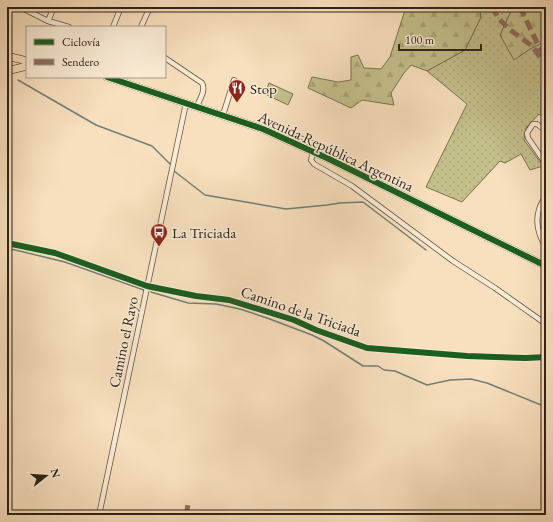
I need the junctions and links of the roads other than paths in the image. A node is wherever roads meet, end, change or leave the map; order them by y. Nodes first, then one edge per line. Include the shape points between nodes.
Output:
1 (20, 7) edge
2 (54, 7) edge
3 (121, 7) edge
4 (150, 7) edge
5 (48, 21) junction
6 (66, 26) edge
7 (113, 26) edge
8 (141, 26) edge
9 (7, 56) edge
10 (166, 59) edge
11 (7, 60) edge
12 (26, 61) edge
13 (26, 66) edge
14 (7, 69) edge
15 (111, 78) edge
16 (234, 80) dead end
17 (186, 103) junction
18 (197, 106) junction
19 (223, 115) junction
20 (268, 123) dead end
21 (546, 132) edge
22 (313, 152) junction
23 (329, 159) junction
24 (546, 164) edge
25 (546, 196) edge
26 (7, 243) edge
27 (546, 247) edge
28 (546, 266) edge
29 (147, 286) junction
30 (546, 324) edge
31 (546, 357) edge
32 (99, 515) edge

1 - 5 street
2 - 5 street
3 - 7 street
4 - 8 street
5 - 6 street
9 - 12 main road
10 - 18 street via 204,86
11 - 14 main road
13 - 14 main road
15 - 17 main road, Avenida República Argentina
16 - 19 street
17 - 18 main road, Avenida República Argentina
17 - 29 street, Camino el Rayo
18 - 19 main road, Avenida República Argentina
19 - 22 main road, Avenida República Argentina via 263,129
20 - 23 lane via 332,151
21 - 24 street via 537,124 533,124 527,134
22 - 23 main road, Avenida República Argentina
22 - 30 street via 311,160 314,164 352,186 453,261
23 - 28 main road, Avenida República Argentina
25 - 27 street via 537,215 538,228
26 - 29 street, Camino de la Triciada via 55,252
29 - 31 street, Camino de la Triciada via 229,300 294,320 367,348 467,356
29 - 32 street, Camino el Rayo

